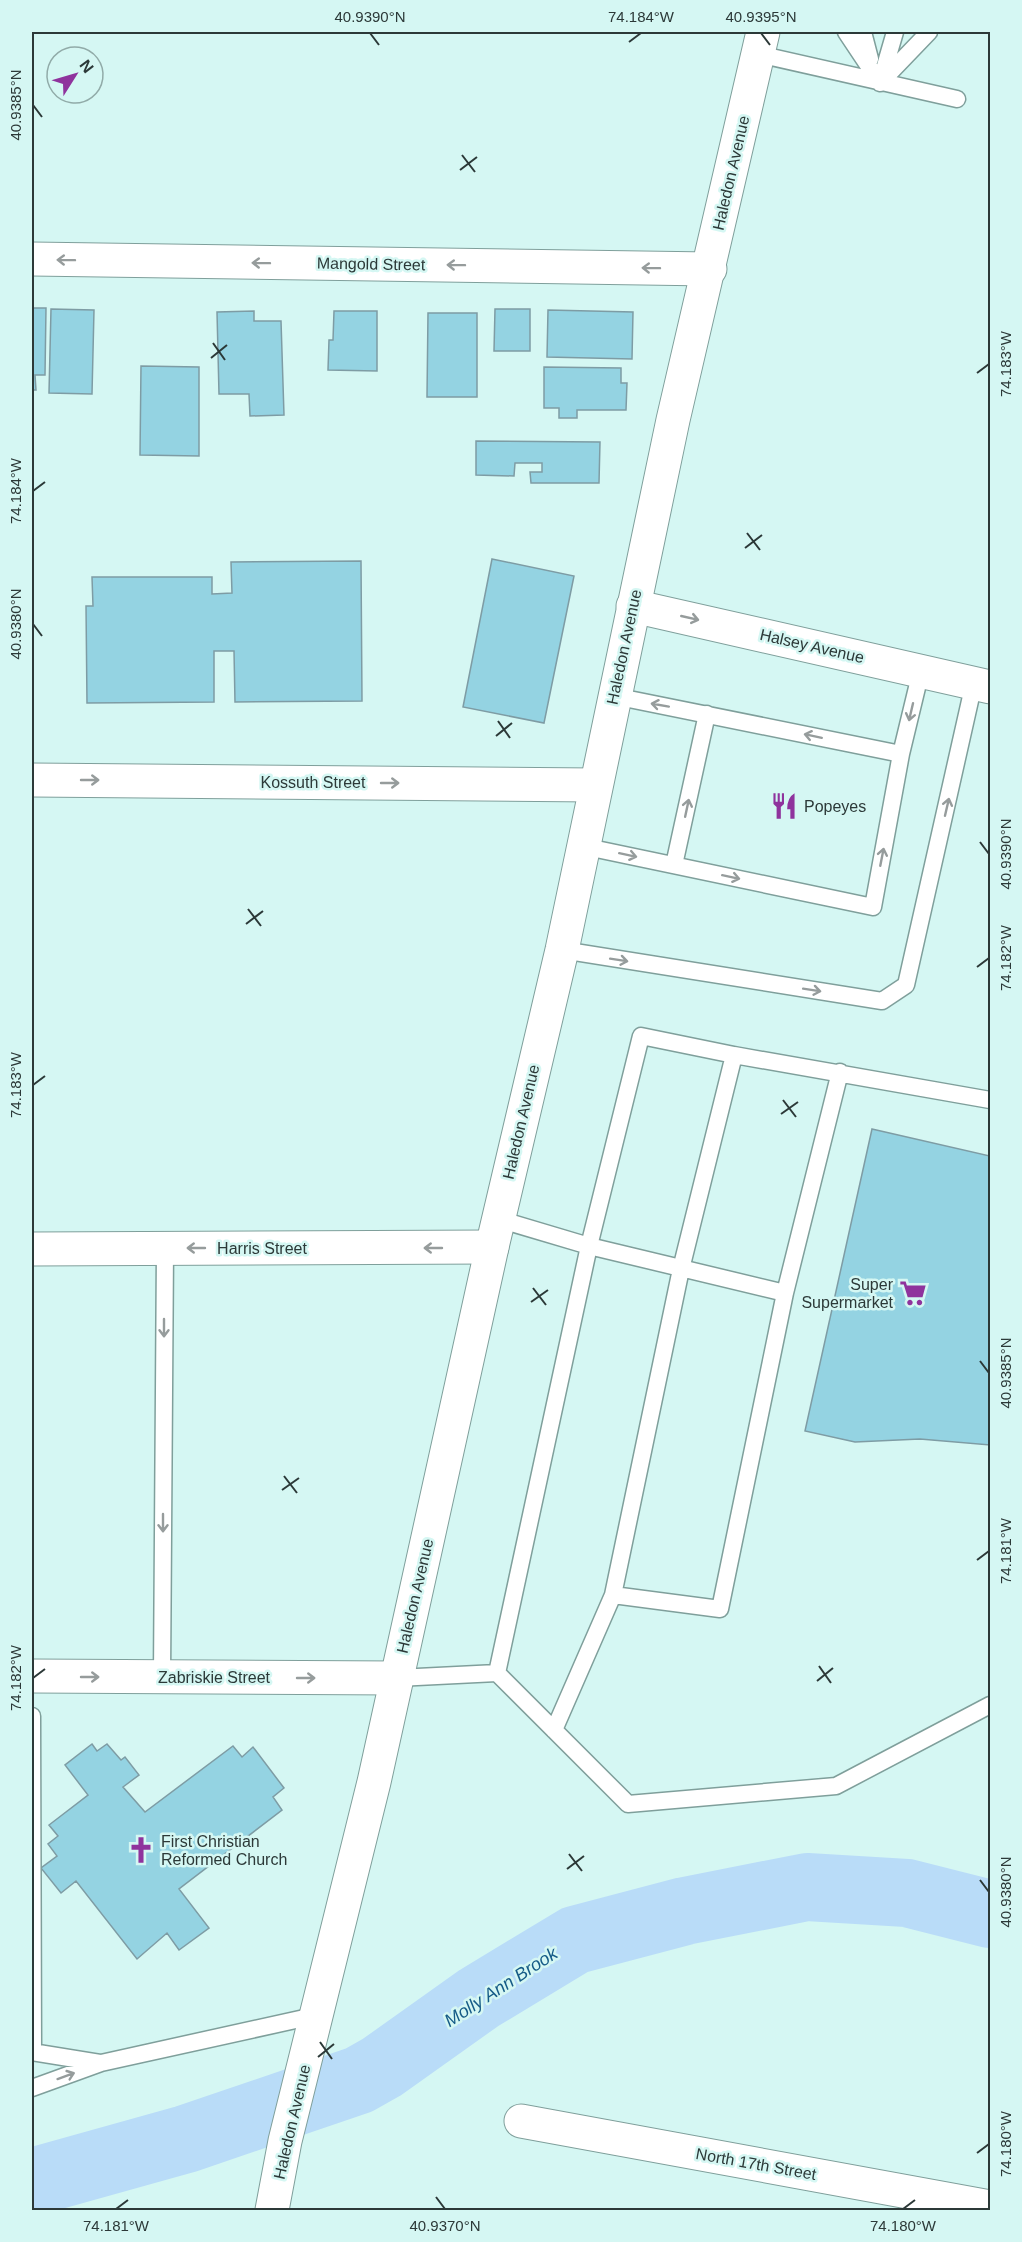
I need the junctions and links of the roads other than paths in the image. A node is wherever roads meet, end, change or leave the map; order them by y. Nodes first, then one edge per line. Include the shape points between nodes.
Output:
1 (846, 32) edge
2 (863, 32) edge
3 (895, 32) edge
4 (929, 32) edge
5 (760, 43) edge
6 (880, 83) junction
7 (957, 99) dead end
8 (32, 259) edge
9 (710, 269) junction
10 (633, 606) junction
11 (921, 670) junction
12 (982, 685) edge
13 (614, 696) junction
14 (707, 714) junction
15 (901, 754) junction
16 (32, 780) edge
17 (595, 785) junction
18 (582, 846) junction
19 (674, 865) junction
20 (562, 950) junction
21 (734, 1055) junction
22 (840, 1072) junction
23 (990, 1100) edge
24 (495, 1233) junction
25 (589, 1246) junction
26 (165, 1248) junction
27 (32, 1249) edge
28 (681, 1269) junction
29 (785, 1293) junction
30 (613, 1595) junction
31 (497, 1673) junction
32 (32, 1676) edge
33 (162, 1677) junction
34 (397, 1678) junction
35 (990, 1705) edge
36 (32, 1716) edge
37 (554, 1730) junction
38 (318, 2015) junction
39 (32, 2052) edge
40 (101, 2063) junction
41 (32, 2088) edge
42 (520, 2121) dead end
43 (985, 2207) edge
44 (272, 2211) edge

1 - 6 lane
2 - 6 lane
3 - 6 lane
4 - 6 lane
5 - 6 lane
5 - 9 street, Haledon Avenue
6 - 7 lane
9 -> 8 street, Mangold Street
9 - 10 street, Haledon Avenue
10 -> 11 street, Halsey Avenue
10 - 13 street, Haledon Avenue
11 - 12 street, Halsey Avenue
11 -> 15 lane
20 -> 12 lane via 882,1001 906,985
14 -> 13 lane
13 - 17 street, Haledon Avenue
15 -> 14 lane
19 -> 14 lane
19 -> 15 lane via 873,907
16 -> 17 street, Kossuth Street
17 - 18 street, Haledon Avenue
18 -> 19 lane
18 - 20 street, Haledon Avenue
20 - 24 street, Haledon Avenue
21 - 22 lane
21 - 25 lane via 641,1036
21 - 28 lane
22 - 23 lane
22 - 29 lane
24 - 25 lane
24 -> 26 street, Harris Street
24 - 34 street, Haledon Avenue
25 - 28 lane
25 - 31 lane
26 - 27 street, Harris Street
26 -> 33 lane
28 - 29 lane
28 - 30 lane
29 - 30 lane via 720,1609
30 - 37 lane
31 - 34 lane
31 - 37 lane
32 -> 33 street, Zabriskie Street
33 -> 34 street, Zabriskie Street
34 - 38 street, Haledon Avenue
35 - 37 lane via 836,1786 628,1804
36 - 39 lane
38 - 40 lane
38 - 44 street, Haledon Avenue via 285,2141
39 - 40 lane
41 -> 40 lane
42 - 43 street, North 17th Street

